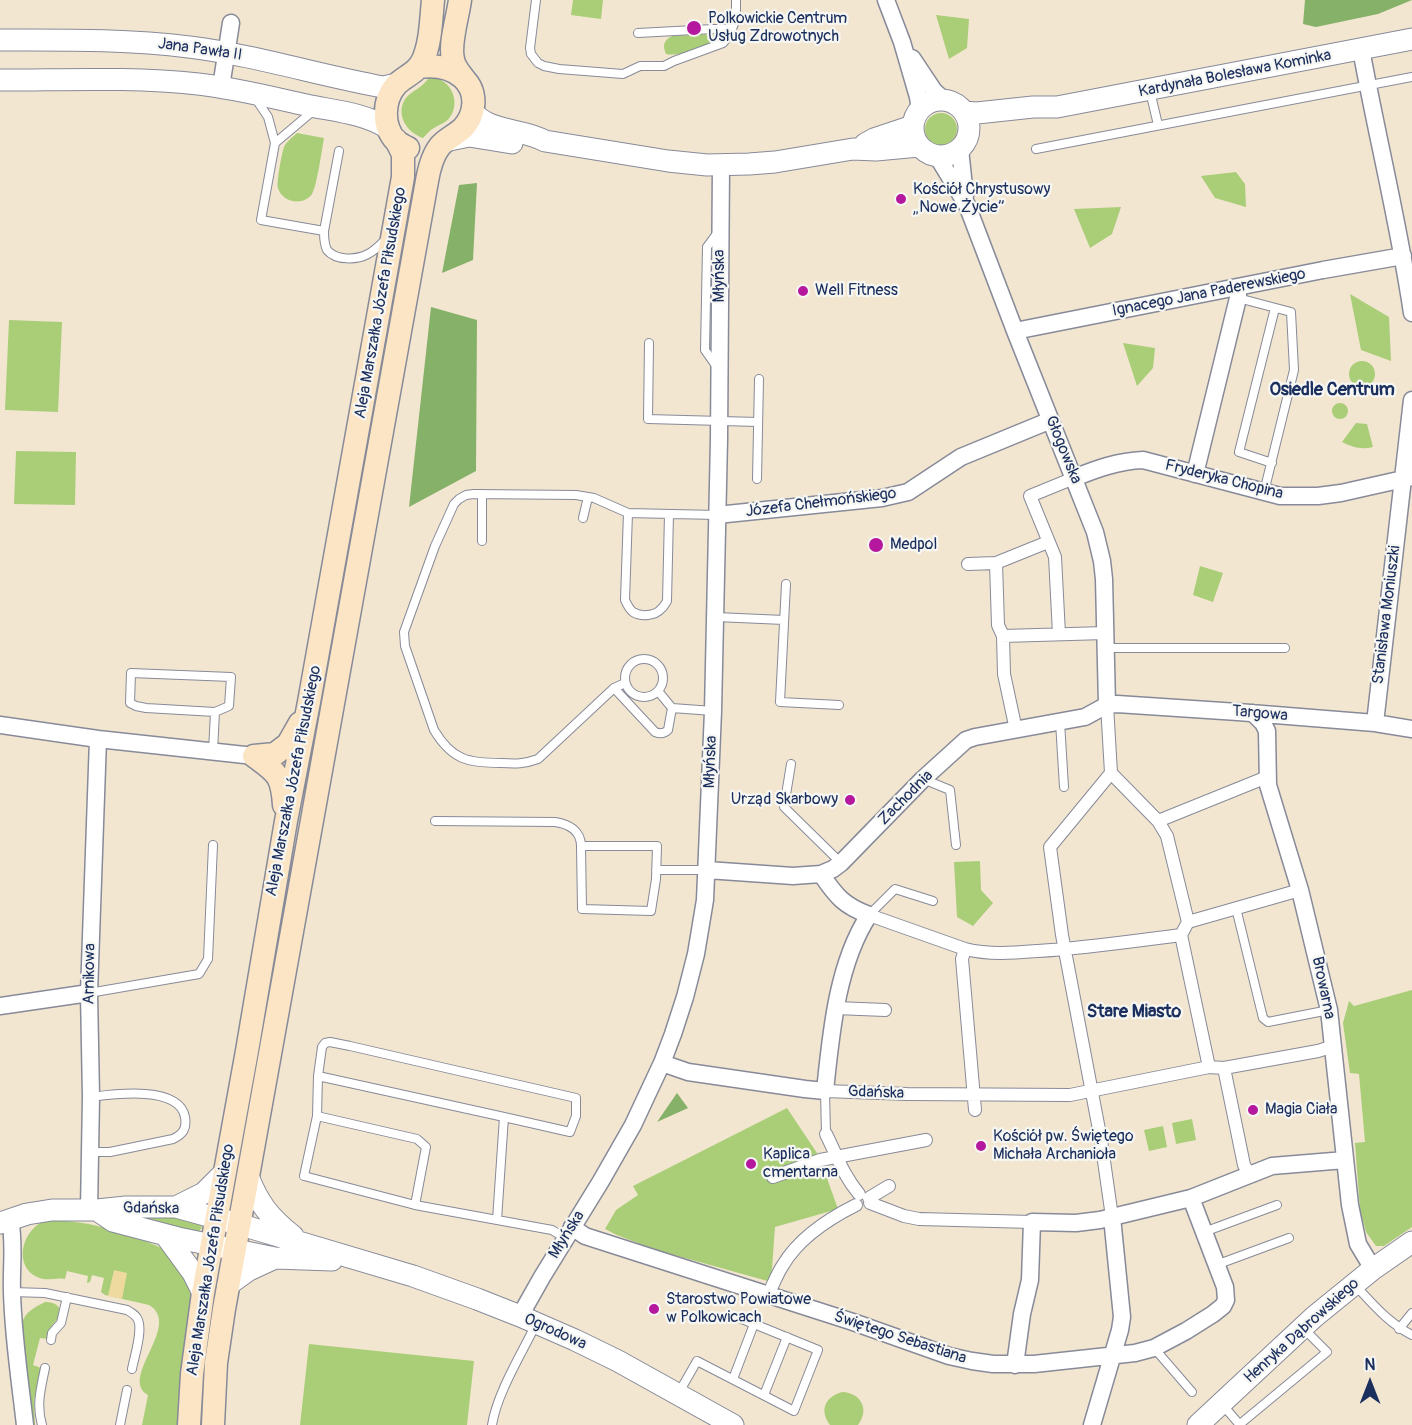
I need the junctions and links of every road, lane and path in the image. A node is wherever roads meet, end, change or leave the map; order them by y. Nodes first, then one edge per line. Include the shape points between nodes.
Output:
1 (434, 0) edge
2 (460, 0) edge
3 (536, 0) edge
4 (736, 0) edge
5 (886, 0) edge
6 (231, 23) dead end
7 (732, 29) junction
8 (638, 33) dead end
9 (1412, 39) edge
10 (0, 40) edge
11 (902, 42) junction
12 (1361, 49) junction
13 (226, 53) junction
14 (419, 67) junction
15 (1412, 77) edge
16 (0, 80) edge
17 (465, 80) junction
18 (397, 84) junction
19 (1368, 85) junction
20 (220, 87) junction
21 (1150, 90) junction
22 (253, 94) junction
23 (945, 101) junction
24 (318, 107) junction
25 (1057, 107) junction
26 (472, 111) junction
27 (964, 112) junction
28 (1158, 125) junction
29 (922, 134) junction
30 (393, 135) junction
31 (544, 141) junction
32 (964, 142) junction
33 (275, 143) junction
34 (440, 147) junction
35 (1036, 148) dead end
36 (339, 151) dead end
37 (721, 165) junction
38 (967, 206) junction
39 (395, 225) junction
40 (324, 231) junction
41 (1407, 265) edge
42 (1238, 293) junction
43 (1275, 308) junction
44 (1412, 313) edge
45 (1015, 331) junction
46 (649, 343) dead end
47 (759, 379) dead end
48 (1412, 400) edge
49 (1051, 420) junction
50 (719, 421) junction
51 (758, 422) junction
52 (1272, 463) junction
53 (1195, 474) junction
54 (1074, 478) junction
55 (1407, 478) edge
56 (757, 479) dead end
57 (1264, 492) junction
58 (482, 494) junction
59 (588, 497) junction
60 (628, 513) junction
61 (669, 514) junction
62 (717, 514) junction
63 (583, 518) dead end
64 (482, 541) dead end
65 (1048, 542) junction
66 (996, 563) junction
67 (968, 564) dead end
68 (786, 584) dead end
69 (716, 617) junction
70 (784, 620) junction
71 (1059, 634) junction
72 (1003, 636) junction
73 (1105, 640) junction
74 (1285, 648) dead end
75 (625, 683) junction
76 (614, 688) junction
77 (658, 691) junction
78 (309, 702) junction
79 (839, 705) dead end
80 (1107, 705) junction
81 (672, 708) junction
82 (713, 711) junction
83 (215, 712) junction
84 (1253, 713) junction
85 (1060, 722) junction
86 (1375, 723) junction
87 (0, 725) edge
88 (1016, 729) junction
89 (1412, 729) edge
90 (98, 739) junction
91 (213, 751) junction
92 (254, 756) junction
93 (791, 764) dead end
94 (1111, 773) junction
95 (1267, 777) junction
96 (924, 779) junction
97 (1064, 787) dead end
98 (1158, 820) junction
99 (286, 821) junction
100 (435, 821) dead end
101 (213, 845) dead end
102 (956, 845) dead end
103 (582, 846) junction
104 (841, 863) junction
105 (656, 870) junction
106 (707, 870) junction
107 (821, 874) junction
108 (1300, 890) junction
109 (933, 901) dead end
110 (1236, 908) junction
111 (869, 915) junction
112 (1188, 921) junction
113 (1180, 936) junction
114 (965, 949) junction
115 (1065, 950) junction
116 (89, 993) junction
117 (0, 1006) edge
118 (836, 1008) junction
119 (885, 1010) dead end
120 (1329, 1010) junction
121 (1334, 1046) junction
122 (662, 1063) junction
123 (1209, 1067) junction
124 (1224, 1068) junction
125 (318, 1076) junction
126 (825, 1090) junction
127 (1091, 1090) junction
128 (974, 1095) junction
129 (91, 1097) junction
130 (975, 1110) dead end
131 (317, 1116) junction
132 (504, 1117) junction
133 (826, 1134) joint
134 (926, 1140) dead end
135 (90, 1152) junction
136 (837, 1157) junction
137 (1345, 1160) junction
138 (225, 1172) junction
139 (1249, 1174) junction
140 (248, 1176) junction
141 (773, 1177) dead end
142 (889, 1186) dead end
143 (1191, 1198) junction
144 (863, 1200) junction
145 (415, 1205) junction
146 (1277, 1205) dead end
147 (176, 1207) junction
148 (93, 1210) junction
149 (1112, 1217) junction
150 (216, 1218) junction
151 (497, 1220) junction
152 (5, 1221) edge
153 (1032, 1222) junction
154 (238, 1224) junction
155 (568, 1232) junction
156 (1204, 1232) junction
157 (166, 1236) junction
158 (1289, 1238) dead end
159 (300, 1242) junction
160 (1412, 1242) edge
161 (212, 1245) junction
162 (235, 1250) junction
163 (275, 1258) junction
164 (366, 1263) junction
165 (1216, 1265) junction
166 (1372, 1269) junction
167 (1354, 1283) junction
168 (228, 1285) junction
169 (12, 1292) junction
170 (203, 1293) junction
171 (768, 1295) junction
172 (67, 1298) junction
173 (1412, 1313) edge
174 (737, 1317) dead end
175 (528, 1320) junction
176 (754, 1324) junction
177 (1303, 1328) junction
178 (1399, 1329) junction
179 (1412, 1335) edge
180 (786, 1337) junction
181 (51, 1340) dead end
182 (1154, 1348) junction
183 (1113, 1355) junction
184 (1015, 1365) junction
185 (45, 1368) dead end
186 (132, 1370) dead end
187 (733, 1379) junction
188 (127, 1390) dead end
189 (1192, 1392) dead end
190 (678, 1395) junction
191 (764, 1395) junction
192 (1222, 1403) junction
193 (25, 1425) edge
194 (42, 1425) edge
195 (120, 1425) edge
196 (189, 1425) edge
197 (213, 1425) edge
198 (492, 1425) edge
199 (733, 1425) edge
200 (1092, 1425) edge
201 (1198, 1425) edge
202 (1240, 1425) edge

1 - 14 main road via 426,53
2 - 17 main road via 452,58
3 - 7 lane via 531,54 538,63 559,69 623,74 640,66 664,66 723,43
4 - 7 lane
5 - 11 street, Głogowska
6 - 13 street
7 - 8 lane
9 - 12 street, Kardynała Bolesława Kominka
10 - 13 street, Jana Pawła II via 128,41
11 - 23 street, Głogowska
11 - 29 street, Głogowska via 918,97
12 - 19 street
12 - 21 street, Kardynała Bolesława Kominka
13 - 18 street, Jana Pawła II via 382,87
13 - 20 street
14 - 17 main road via 442,67
14 - 18 main road
15 - 19 lane
16 - 20 street, Jana Pawła II via 129,79
17 - 26 main road via 474,101
18 - 30 main road via 386,109
19 - 28 lane
19 - 41 street
20 - 22 street, Jana Pawła II
21 - 25 street, Kardynała Bolesława Kominka
21 - 28 lane
22 - 24 street, Jana Pawła II
22 - 33 lane via 268,117
23 - 27 street
23 - 29 street via 932,102
24 - 30 street, Jana Pawła II via 364,117 382,124
24 - 33 lane
25 - 27 street, Kardynała Bolesława Kominka
25 - 32 street, Kardynała Bolesława Kominka via 985,128
26 - 31 street via 490,125 528,133
26 - 34 main road via 460,131
27 - 32 street via 969,124
28 - 35 lane
29 - 32 street via 949,155
29 - 37 street via 876,150 853,149 775,162
29 - 38 street, Głogowska
30 - 34 main road via 419,152
30 - 39 main road, Aleja Marszałka Józefa Piłsudskiego via 403,154 404,169
31 - 34 street via 527,145 469,136
31 - 37 street via 684,164
32 - 38 street, Głogowska
33 - 40 lane via 261,220
34 - 140 main road, Aleja Marszałka Józefa Piłsudskiego via 429,172 402,310
36 - 40 lane
37 - 50 street, Młyńska
38 - 45 street, Głogowska
39 - 40 lane via 380,246 356,258 335,256 327,250
39 - 78 main road, Aleja Marszałka Józefa Piłsudskiego
41 - 42 street, Ignacego Jana Paderewskiego via 1323,270
41 - 44 street
42 - 43 lane
42 - 45 street, Ignacego Jana Paderewskiego
42 - 53 street
43 - 52 lane via 1291,312 1294,370
43 - 52 lane via 1239,452
45 - 49 street, Głogowska
46 - 50 lane via 648,420
47 - 51 lane
48 - 55 street, Stanisława Moniuszki
49 - 54 street, Głogowska
49 - 62 street, Józefa Chełmońskiego via 961,457 915,488 897,495
50 - 51 lane
50 - 62 street, Młyńska
51 - 56 lane
52 - 57 lane
53 - 54 street, Fryderyka Chopina via 1143,460 1101,467
53 - 57 street, Fryderyka Chopina
54 - 65 street via 1030,496
54 - 73 street, Głogowska via 1102,561
55 - 57 street, Fryderyka Chopina via 1318,496
55 - 86 street, Stanisława Moniuszki
58 - 59 lane
58 - 64 lane
58 - 76 lane via 466,495 454,504 404,632 405,646 441,742 471,762 525,764 538,759
59 - 60 lane
59 - 63 lane
60 - 61 lane
60 - 61 lane via 625,600 634,613 644,615 661,610 667,601
61 - 62 lane
62 - 69 street, Młyńska
65 - 66 street
65 - 71 street via 1055,557
66 - 67 street
66 - 72 street via 998,625
68 - 70 lane
69 - 70 lane
69 - 82 street, Młyńska
70 - 79 lane via 780,702
71 - 72 street
71 - 73 street
72 - 88 street via 1004,674
73 - 74 lane
73 - 80 street, Głogowska
75 - 76 lane
75 - 77 lane via 629,690 643,697
75 - 77 lane via 627,667 633,661 649,659 656,662 664,676
76 - 81 lane via 660,734 668,729
77 - 81 lane
78 - 92 main road via 288,744 275,754
78 - 99 main road, Aleja Marszałka Józefa Piłsudskiego
80 - 84 street, Targowa
80 - 85 street, Zachodnia via 1085,717
80 - 94 street
81 - 82 lane
82 - 106 street, Młyńska
83 - 83 lane via 229,706 231,677 131,673 130,703 136,706
83 - 91 lane
84 - 86 street, Targowa
84 - 95 street, Browarna via 1266,731
85 - 88 street, Zachodnia
85 - 97 lane
86 - 89 street, Targowa
87 - 90 street
88 - 96 street, Zachodnia via 966,740
90 - 91 street
90 - 116 street, Arnikowa
91 - 92 street
92 - 99 main road via 280,778
93 - 104 lane via 784,807
94 - 98 street
94 - 115 street via 1050,847
95 - 98 street
95 - 108 street, Browarna
96 - 102 lane via 950,790
96 - 104 street, Zachodnia
98 - 112 street via 1167,836
99 - 138 main road, Aleja Marszałka Józefa Piłsudskiego
100 - 103 lane via 555,822 574,829
101 - 116 lane via 208,959 199,974
103 - 105 lane via 657,846
103 - 105 lane via 582,909 651,911
104 - 107 street, Zachodnia
105 - 106 lane
106 - 107 street, Zachodnia
106 - 122 street, Młyńska via 696,954
107 - 111 street via 838,898
108 - 110 street
108 - 120 street, Browarna
109 - 111 lane via 895,889
110 - 112 street
110 - 120 lane via 1265,1020
111 - 114 street
111 - 118 street via 848,960
112 - 113 street
113 - 115 street
113 - 123 street
114 - 115 street via 1000,954
114 - 128 street via 962,959
115 - 127 street
116 - 117 street
116 - 129 street, Arnikowa
118 - 119 street
118 - 126 street
120 - 121 street, Browarna
121 - 124 street, Gdańska
121 - 137 street, Browarna
122 - 126 street, Gdańska via 688,1072
122 - 155 street, Młyńska via 633,1125
123 - 124 street, Gdańska
123 - 127 street, Gdańska
124 - 139 street
125 - 131 lane
125 - 132 lane
125 - 132 lane via 322,1047 330,1042 576,1098 576,1116 570,1132
126 - 128 street, Gdańska
126 - 133 lane
127 - 128 street, Gdańska via 1070,1095
127 - 149 street
128 - 130 street
129 - 135 street, Arnikowa
129 - 135 lane via 127,1093 164,1098 182,1107 186,1122 185,1130 173,1139 110,1152
131 - 145 lane via 417,1139 426,1147
131 - 145 lane via 304,1176
132 - 151 lane
133 - 136 street
134 - 136 street
135 - 148 street, Arnikowa
136 - 141 street
136 - 144 street
137 - 139 street via 1272,1166
137 - 166 street, Browarna via 1358,1244
138 - 147 street via 204,1193
138 - 150 main road, Aleja Marszałka Józefa Piłsudskiego
139 - 143 street
140 - 154 main road, Aleja Marszałka Józefa Piłsudskiego
140 - 159 street via 268,1213
142 - 144 street
143 - 149 street
143 - 156 street, Świętego Sebastiana
144 - 153 street via 919,1219
144 - 171 street via 802,1240 783,1264
145 - 151 lane
146 - 156 lane
147 - 148 street, Gdańska
147 - 150 street, Gdańska
148 - 152 street, Gdańska via 52,1210
148 - 157 street, Gdańska via 113,1221
149 - 153 street via 1076,1223
149 - 183 street via 1122,1317
150 - 154 street, Gdańska
150 - 161 main road, Aleja Marszałka Józefa Piłsudskiego
151 - 155 lane
152 - 169 street via 13,1232
153 - 184 street via 1030,1280
154 - 159 street, Ogrodowa
154 - 162 main road, Aleja Marszałka Józefa Piłsudskiego
155 - 171 street, Świętego Sebastiana
155 - 175 street, Młyńska
156 - 165 street, Świętego Sebastiana
157 - 161 street, Gdańska
157 - 170 street via 194,1273
158 - 165 lane
159 - 164 street, Ogrodowa
160 - 166 street, Henryka Dąbrowskiego
161 - 162 street, Ogrodowa
161 - 170 main road, Aleja Marszałka Józefa Piłsudskiego
162 - 163 street, Ogrodowa
162 - 168 main road, Aleja Marszałka Józefa Piłsudskiego
163 - 164 street, Ogrodowa
163 - 168 street
164 - 175 street, Ogrodowa via 412,1276
165 - 182 street, Świętego Sebastiana via 1226,1293 1223,1306
166 - 167 street, Henryka Dąbrowskiego
167 - 177 street, Henryka Dąbrowskiego
167 - 178 lane
168 - 197 main road, Aleja Marszałka Józefa Piłsudskiego via 216,1363
169 - 172 lane
169 - 193 street
170 - 196 main road, Aleja Marszałka Józefa Piłsudskiego
171 - 184 street, Świętego Sebastiana via 949,1356
172 - 181 lane via 61,1323
172 - 186 lane via 127,1310 136,1317 140,1329
173 - 178 lane
174 - 176 lane
175 - 190 street, Ogrodowa via 575,1340
175 - 198 lane
176 - 180 lane
176 - 187 lane
177 - 192 street, Henryka Dąbrowskiego
177 - 202 lane via 1327,1352
178 - 179 lane
180 - 191 lane
180 - 191 lane via 818,1350 794,1411
182 - 183 street, Świętego Sebastiana
182 - 189 lane
183 - 184 street, Świętego Sebastiana
183 - 200 street
185 - 194 lane via 38,1401
187 - 190 lane via 697,1361
187 - 191 lane
188 - 195 lane
190 - 199 street, Ogrodowa
192 - 201 street, Henryka Dąbrowskiego
192 - 202 lane

